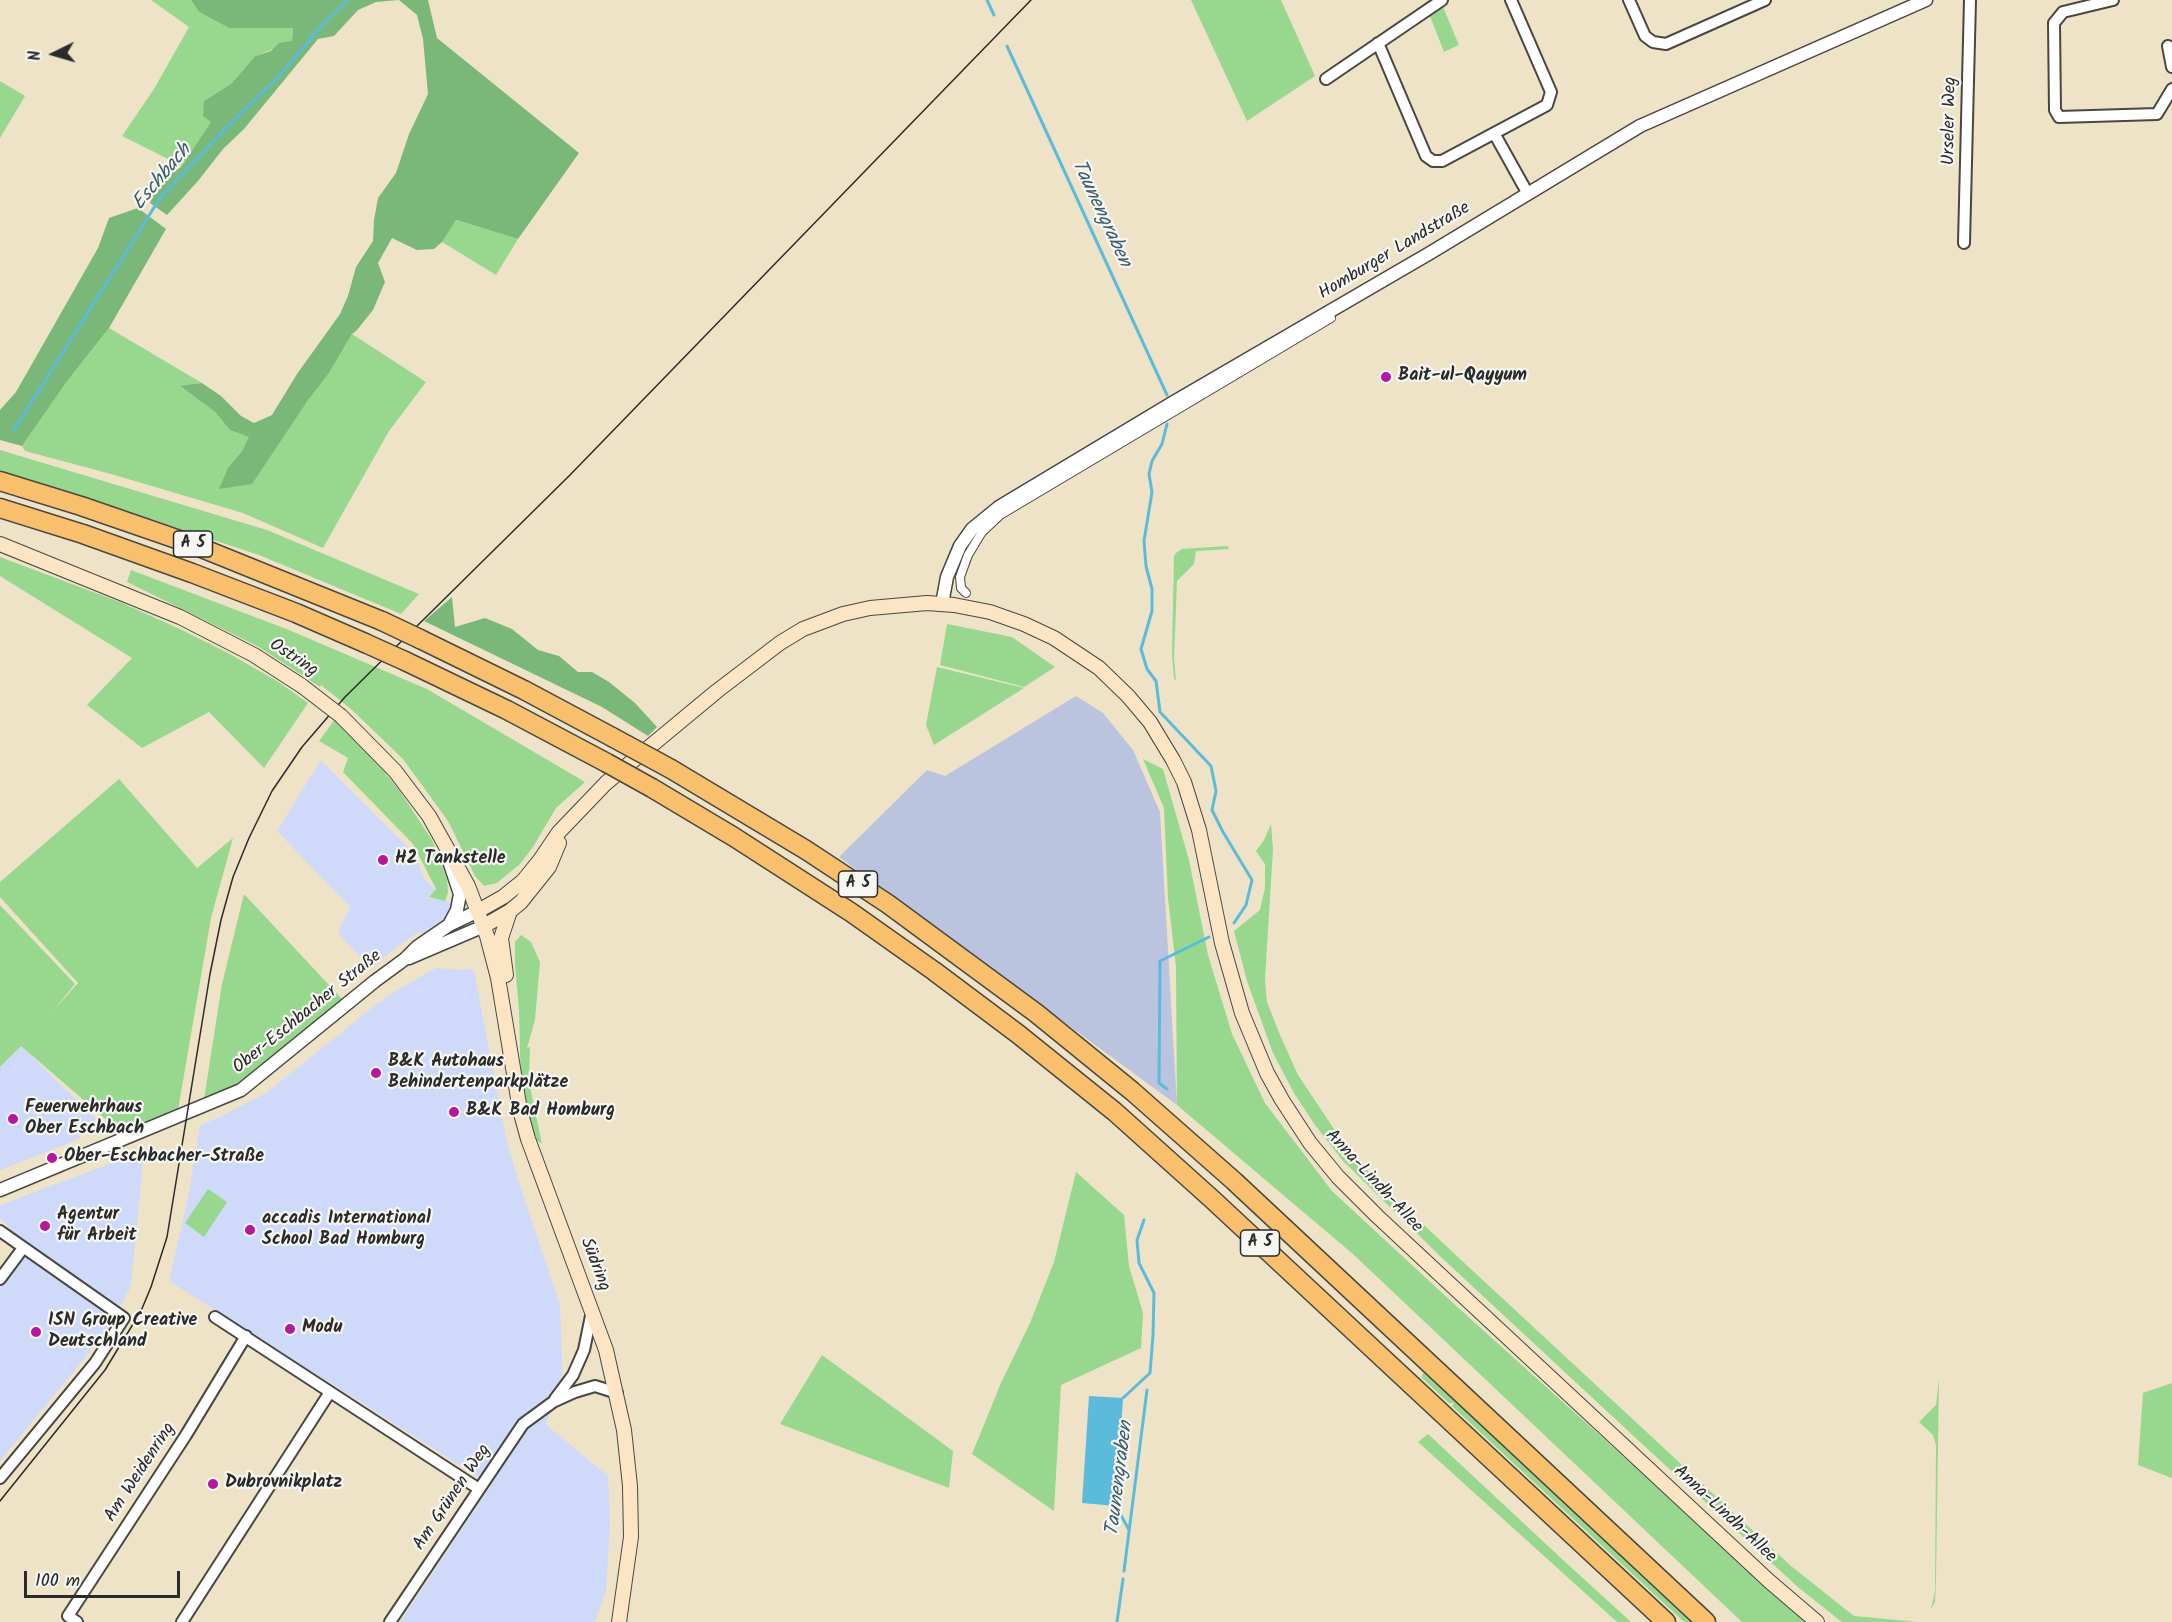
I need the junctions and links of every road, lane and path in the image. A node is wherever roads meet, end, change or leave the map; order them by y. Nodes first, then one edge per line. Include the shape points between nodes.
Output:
1 (1442, 0) edge
2 (1511, 0) edge
3 (1629, 0) edge
4 (1765, 0) edge
5 (1926, 0) edge
6 (1970, 0) edge
7 (2113, 0) edge
8 (1378, 43) junction
9 (2168, 46) dead end
10 (2172, 68) edge
11 (1326, 79) dead end
12 (2172, 90) edge
13 (1640, 131) dead end
14 (1494, 133) junction
15 (1528, 194) junction
16 (1964, 243) dead end
17 (0, 480) edge
18 (0, 508) edge
19 (0, 544) edge
20 (966, 593) dead end
21 (942, 604) junction
22 (568, 821) junction
23 (439, 832) junction
24 (478, 911) junction
25 (510, 911) junction
26 (449, 925) junction
27 (484, 926) junction
28 (405, 959) junction
29 (510, 1040) junction
30 (0, 1190) edge
31 (0, 1231) edge
32 (23, 1248) junction
33 (0, 1280) edge
34 (592, 1311) junction
35 (215, 1317) dead end
36 (246, 1336) junction
37 (330, 1392) junction
38 (617, 1393) junction
39 (553, 1402) junction
40 (0, 1478) edge
41 (479, 1489) junction
42 (1644, 1601) junction
43 (1705, 1621) edge
44 (77, 1622) edge
45 (182, 1622) edge
46 (390, 1622) edge
47 (619, 1622) edge
48 (1660, 1622) edge
49 (1666, 1622) edge
50 (1817, 1622) edge

1 - 8 street
2 - 14 street via 1551,92 1547,105
3 - 4 street via 1645,36 1666,44
5 - 15 street, Homburger Landstraße via 1640,126
6 - 16 street, Urseler Weg
7 - 12 street via 2062,12 2054,23 2055,110 2059,117 2157,114
8 - 11 street
8 - 14 street via 1426,156 1442,161
9 - 10 street
13 - 20 street via 1000,515 982,532 968,555 960,577
14 - 15 street
15 - 21 street, Homburger Landstraße via 993,511 960,546 947,577
17 - 43 highway, A 5, bridge via 194,544 420,639 671,769 888,904 1132,1091 1234,1181
18 - 42 highway, A 5, bridge via 192,573 405,661 507,710 652,788 852,913 1018,1034 1114,1112 1214,1200
19 - 23 main road, Ostring, bridge via 180,617 254,655 302,686 340,716 395,771
21 - 22 main road, Anna-Lindh-Allee via 870,608 803,629 717,691 606,783
21 - 50 main road, Anna-Lindh-Allee via 999,615 1039,631 1099,668 1128,696 1162,740 1184,782 1205,853 1222,943 1242,1013 1272,1082 1310,1143 1385,1224 1760,1574
22 - 24 main road via 523,881
22 - 25 main road via 549,867
23 - 24 main road, Ostring
23 - 26 street via 460,894
24 - 26 street
24 - 27 main road, Ostring
25 - 27 main road
25 - 29 main road via 501,938 511,1012
26 - 28 street
27 - 28 street
27 - 29 main road, Südring
28 - 30 street, Ober-Eschbacher Straße via 241,1090
29 - 34 main road, Südring via 528,1139
31 - 32 street
32 - 33 street
32 - 40 street via 124,1318 95,1363
34 - 38 main road, Südring
34 - 39 street, Am Grünen Weg via 584,1350 573,1375
35 - 36 street
36 - 37 street
36 - 44 street, Am Weidenring via 68,1616
37 - 41 street
37 - 45 street
38 - 39 street, Am Grünen Weg via 595,1386
38 - 47 main road, Südring via 627,1455 631,1537
39 - 41 street, Am Grünen Weg via 523,1424
41 - 46 street, Am Grünen Weg
42 - 48 highway
42 - 49 highway, A 5

